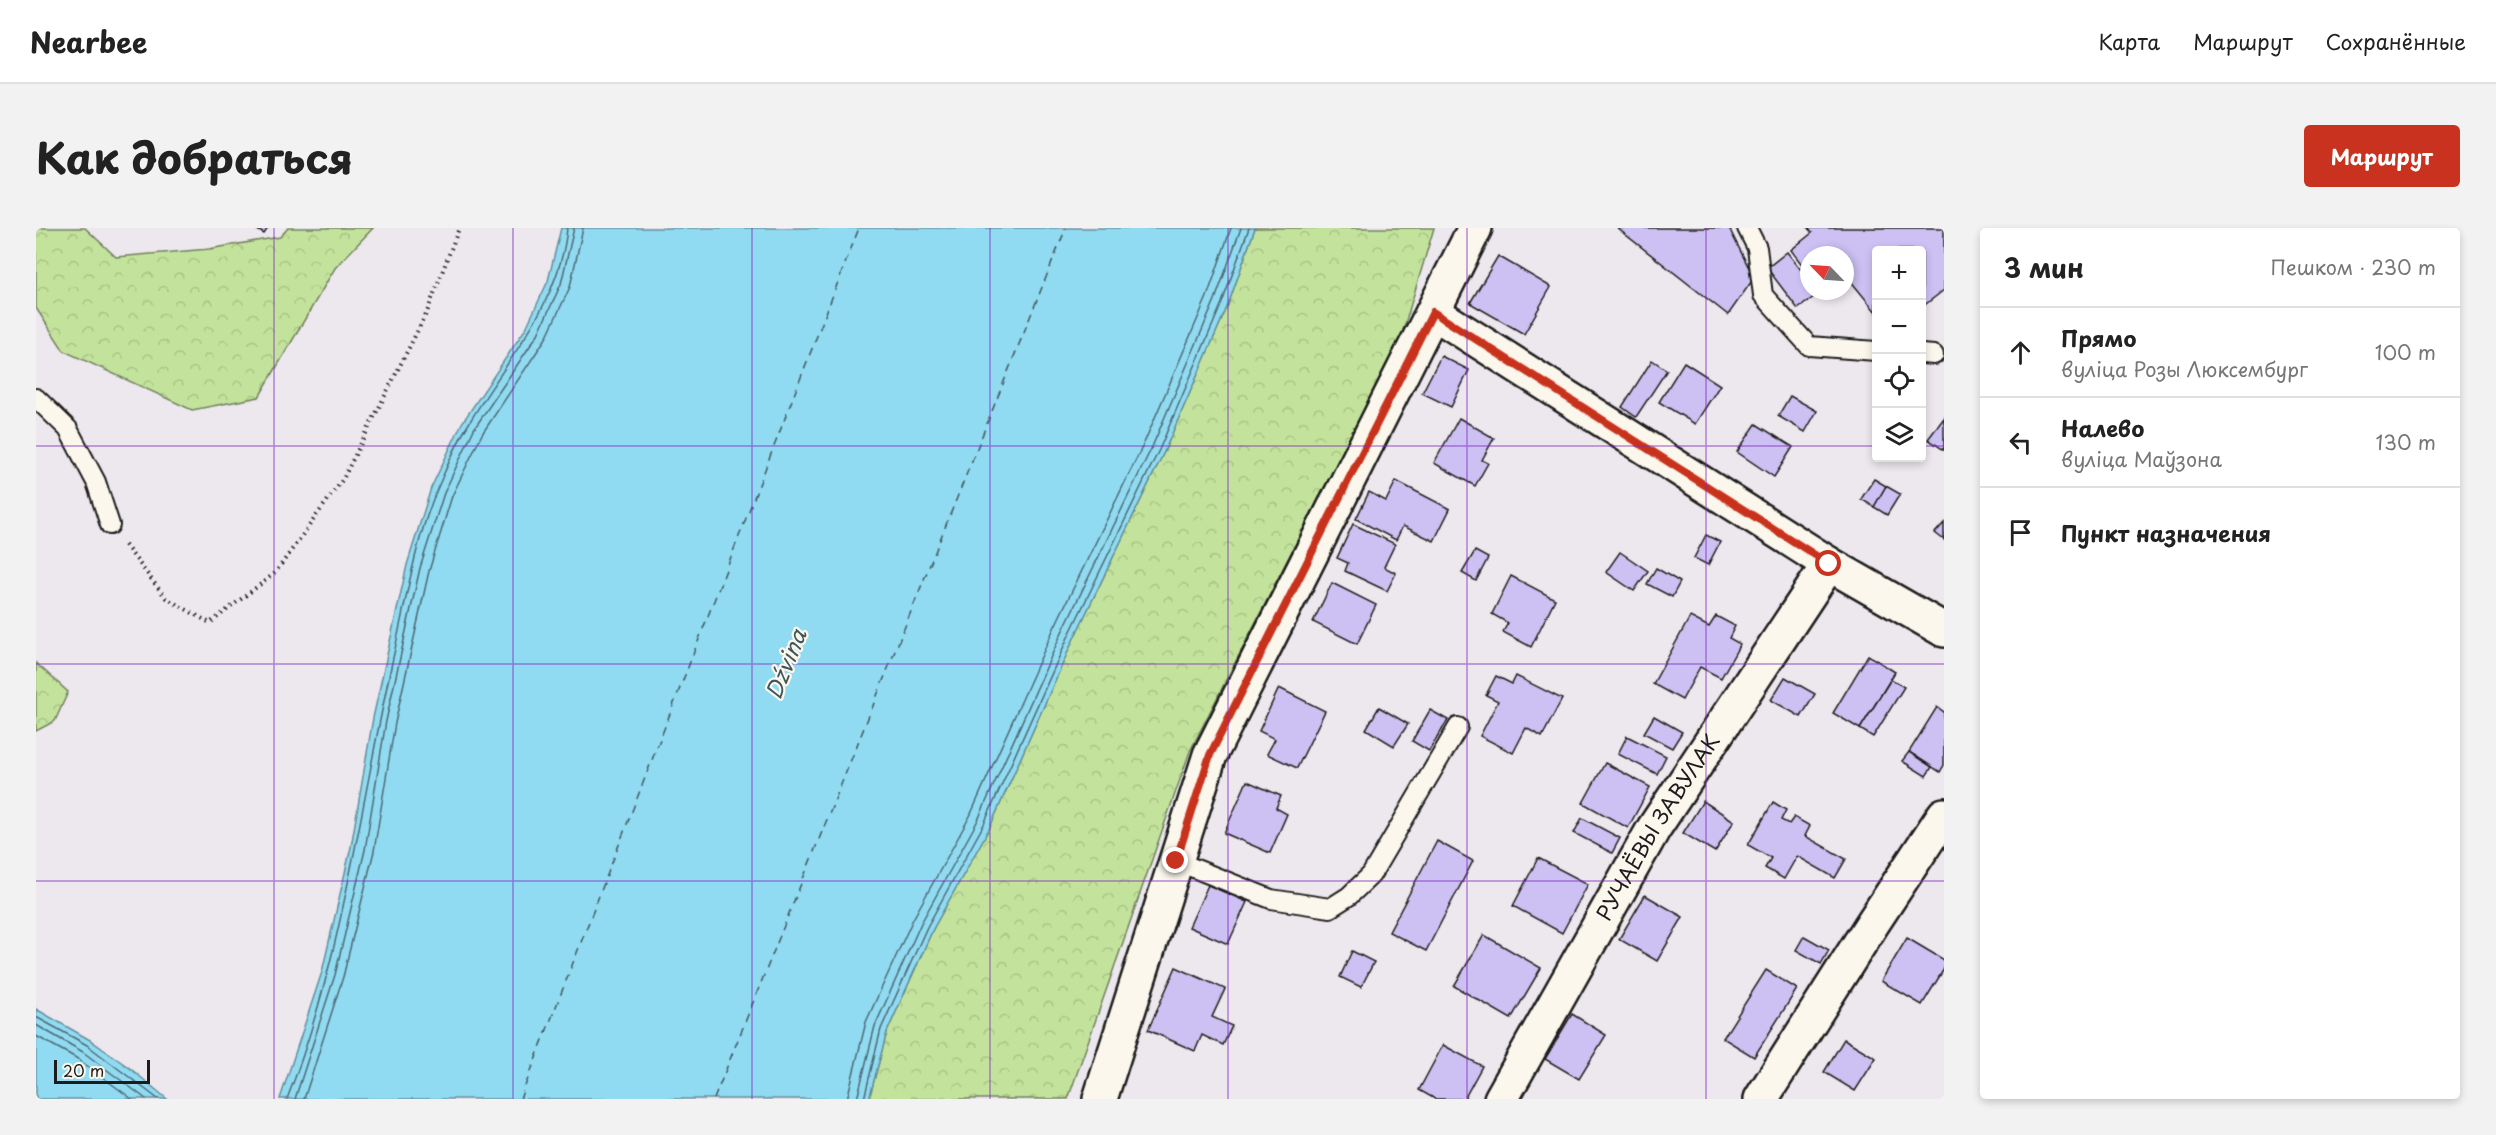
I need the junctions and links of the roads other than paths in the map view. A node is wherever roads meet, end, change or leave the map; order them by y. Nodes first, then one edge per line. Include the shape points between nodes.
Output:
1 (1475, 228) edge
2 (1747, 228) edge
3 (1433, 312) junction
4 (1872, 351) edge
5 (36, 398) edge
6 (110, 525) road end
7 (1829, 564) junction
8 (1944, 630) edge
9 (1458, 727) dead end
10 (1944, 815) edge
11 (1176, 861) junction
12 (1100, 1099) edge
13 (1501, 1099) edge
14 (1761, 1099) edge

1 - 3 street
2 - 4 lane via 1756,248 1763,295 1809,346
3 - 7 street
3 - 11 street via 1210,755
5 - 6 lane via 68,429 96,482
7 - 8 street
7 - 13 street, РУЧАЁВЫ ЗАВУЛАК via 1654,828
9 - 11 lane via 1371,875 1330,908 1271,899
10 - 14 street
11 - 12 street

